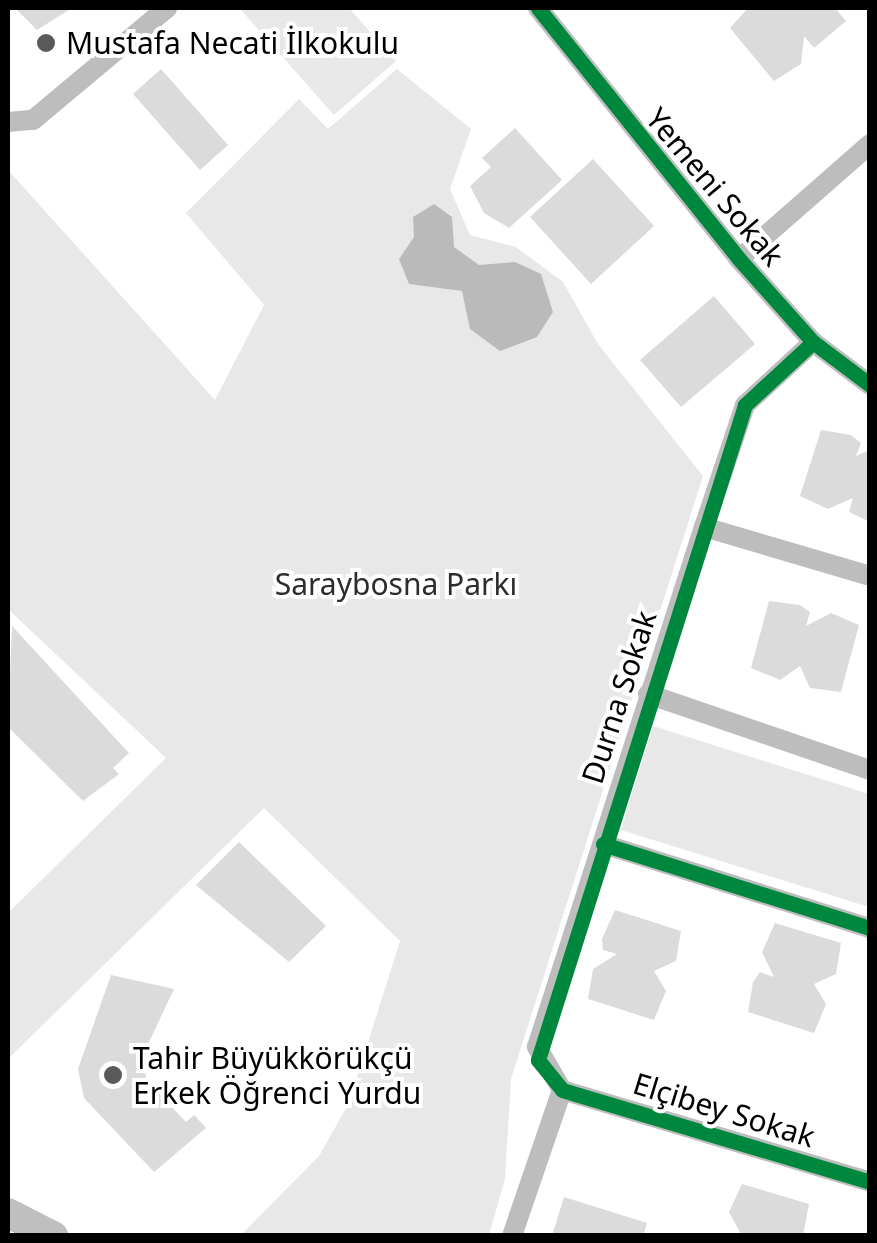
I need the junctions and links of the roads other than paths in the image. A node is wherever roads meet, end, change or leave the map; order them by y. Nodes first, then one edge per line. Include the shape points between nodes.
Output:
1 (167, 8) edge
2 (538, 8) edge
3 (8, 122) edge
4 (870, 144) edge
5 (739, 258) junction
6 (814, 342) junction
7 (870, 384) edge
8 (704, 527) junction
9 (870, 576) edge
10 (648, 694) junction
11 (870, 770) edge
12 (602, 844) junction
13 (870, 928) edge
14 (562, 1090) junction
15 (870, 1182) edge
16 (8, 1213) edge
17 (54, 1236) edge
18 (512, 1236) edge

1 - 3 street via 33,120
2 - 5 street, Yemeni Sokak
4 - 5 street
5 - 6 street, Yemeni Sokak
6 - 7 street, Yemeni Sokak
6 - 8 street, Durna Sokak via 745,405
8 - 9 street
8 - 10 street, Durna Sokak
10 - 11 street
10 - 12 street, Durna Sokak
12 - 13 street
12 - 14 street, Durna Sokak via 537,1047
14 - 15 street, Elçibey Sokak
14 - 18 street
16 - 17 street

